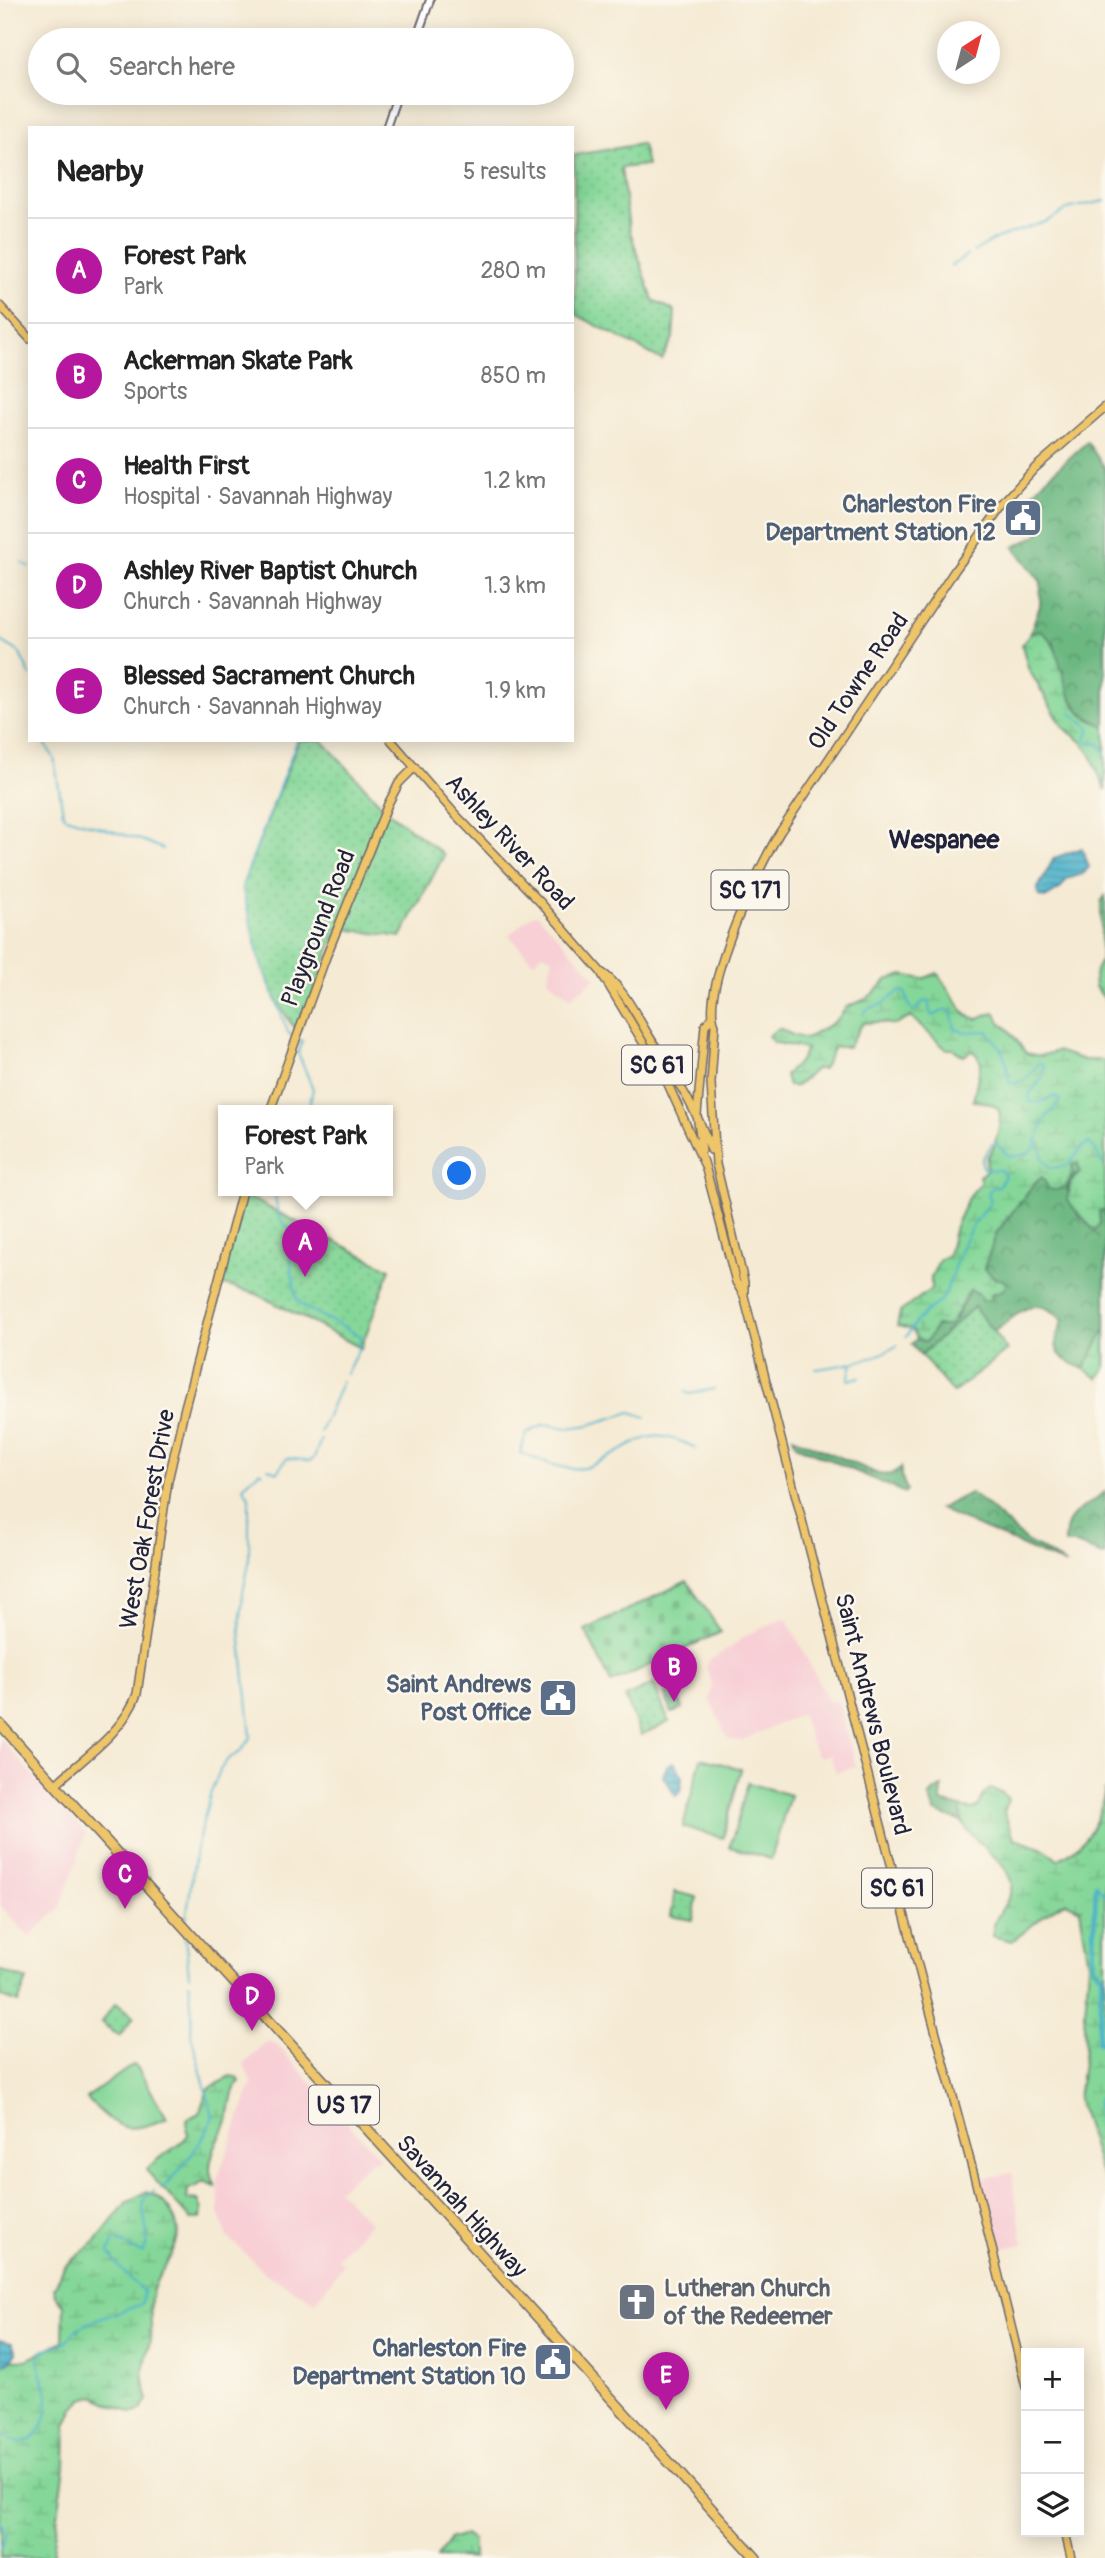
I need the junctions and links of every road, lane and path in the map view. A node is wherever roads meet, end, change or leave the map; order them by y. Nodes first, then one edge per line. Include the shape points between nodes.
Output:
1 (430, 0) edge
2 (420, 28) edge
3 (394, 105) edge
4 (387, 126) edge
5 (0, 306) edge
6 (28, 337) edge
7 (1105, 408) edge
8 (393, 742) edge
9 (415, 766) junction
10 (728, 887) dead end
11 (743, 905) junction
12 (600, 971) junction
13 (712, 1018) junction
14 (272, 1105) edge
15 (697, 1115) junction
16 (704, 1164) junction
17 (716, 1164) junction
18 (241, 1196) edge
19 (744, 1296) junction
20 (0, 1724) edge
21 (55, 1785) junction
22 (1021, 2367) edge
23 (1066, 2537) edge
24 (756, 2558) edge
25 (1071, 2558) edge

1 - 2 street
3 - 4 street
5 - 6 main road
7 - 11 main road, Old Towne Road / SC 171 via 1035,468 1006,500 788,821
8 - 9 main road, Ashley River Road / SC 61
9 - 12 main road, Ashley River Road / SC 61
9 - 14 main road, Playground Road via 388,804
10 - 11 main road via 738,893
11 - 13 main road, Old Towne Road / SC 171 via 725,955
12 - 15 main road, Ashley River Road / SC 61 via 622,994
12 - 16 main road, Ashley River Road / SC 61 via 667,1082
13 - 15 main road, Saint Andrews Boulevard / SC 171 via 705,1025
13 - 17 main road, Saint Andrews Boulevard / SC 171
15 - 16 main road, Saint Andrews Boulevard / SC 171
15 - 17 main road, Ashley River Road / SC 61
16 - 19 main road, Saint Andrews Boulevard / SC 171 via 736,1282
17 - 19 main road, Saint Andrews Boulevard / SC 171
18 - 21 main road, West Oak Forest Drive via 168,1481 137,1694 117,1728
19 - 22 main road, Saint Andrews Boulevard / SC 61
20 - 21 highway, Savannah Highway / US 17
21 - 24 highway, Savannah Highway / US 17
23 - 25 main road

